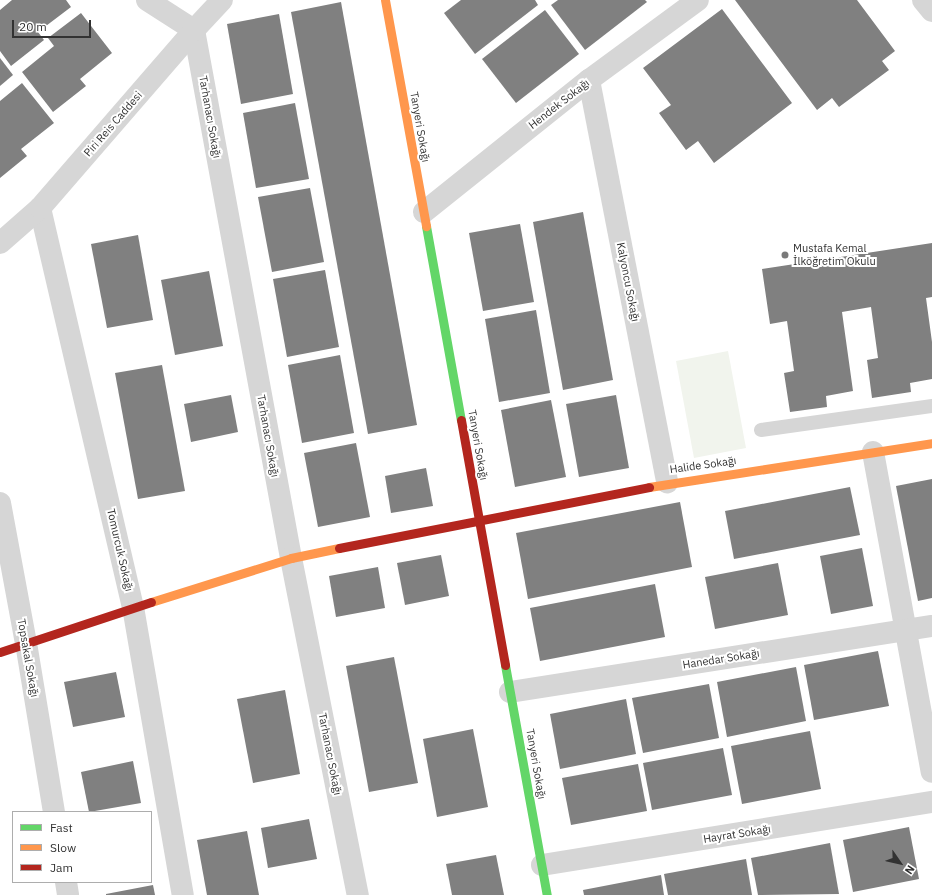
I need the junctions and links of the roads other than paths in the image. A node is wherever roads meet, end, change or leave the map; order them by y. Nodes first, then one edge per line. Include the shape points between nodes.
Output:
1 (147, 0) edge
2 (222, 0) edge
3 (698, 0) edge
4 (923, 0) edge
5 (389, 2) edge
6 (932, 11) edge
7 (194, 30) junction
8 (589, 80) junction
9 (40, 208) junction
10 (424, 212) junction
11 (0, 244) edge
12 (932, 406) edge
13 (761, 430) dead end
14 (932, 443) edge
15 (873, 452) junction
16 (667, 483) junction
17 (0, 503) edge
18 (480, 521) junction
19 (291, 558) junction
20 (133, 607) junction
21 (932, 626) edge
22 (906, 631) junction
23 (26, 643) junction
24 (0, 652) edge
25 (510, 692) junction
26 (932, 772) edge
27 (932, 802) edge
28 (54, 811) edge
29 (542, 865) junction
30 (66, 883) edge
31 (68, 895) edge
32 (183, 895) edge
33 (358, 895) edge
34 (547, 895) edge

1 - 7 street
2 - 7 street, Piri Reis Caddesi
3 - 8 street, Hendek Sokağı
4 - 6 street
5 - 10 street, Tanyeri Sokağı
7 - 9 street, Piri Reis Caddesi
7 - 19 street, Tarhanacı Sokağı
8 - 10 street, Hendek Sokağı
8 - 16 street, Kalyoncu Sokağı
9 - 11 street, Piri Reis Caddesi
9 - 20 street, Tomurcuk Sokağı
10 - 18 street, Tanyeri Sokağı
12 - 13 lane
14 - 15 street, Halide Sokağı
15 - 16 street, Halide Sokağı
15 - 22 street
16 - 18 street, Halide Sokağı
17 - 23 street, Topsakal Sokağı
18 - 19 street, Halide Sokağı
18 - 25 street, Tanyeri Sokağı
19 - 20 street, Halide Sokağı
19 - 33 street, Tarhanacı Sokağı
20 - 23 street, Halide Sokağı
20 - 32 street, Tomurcuk Sokağı
21 - 22 street, Hanedar Sokağı
22 - 25 street, Hanedar Sokağı
22 - 26 street
23 - 24 street, Halide Sokağı
23 - 28 street, Topsakal Sokağı
25 - 29 street, Tanyeri Sokağı
27 - 29 street, Hayrat Sokağı
29 - 34 street, Tanyeri Sokağı
30 - 31 street

